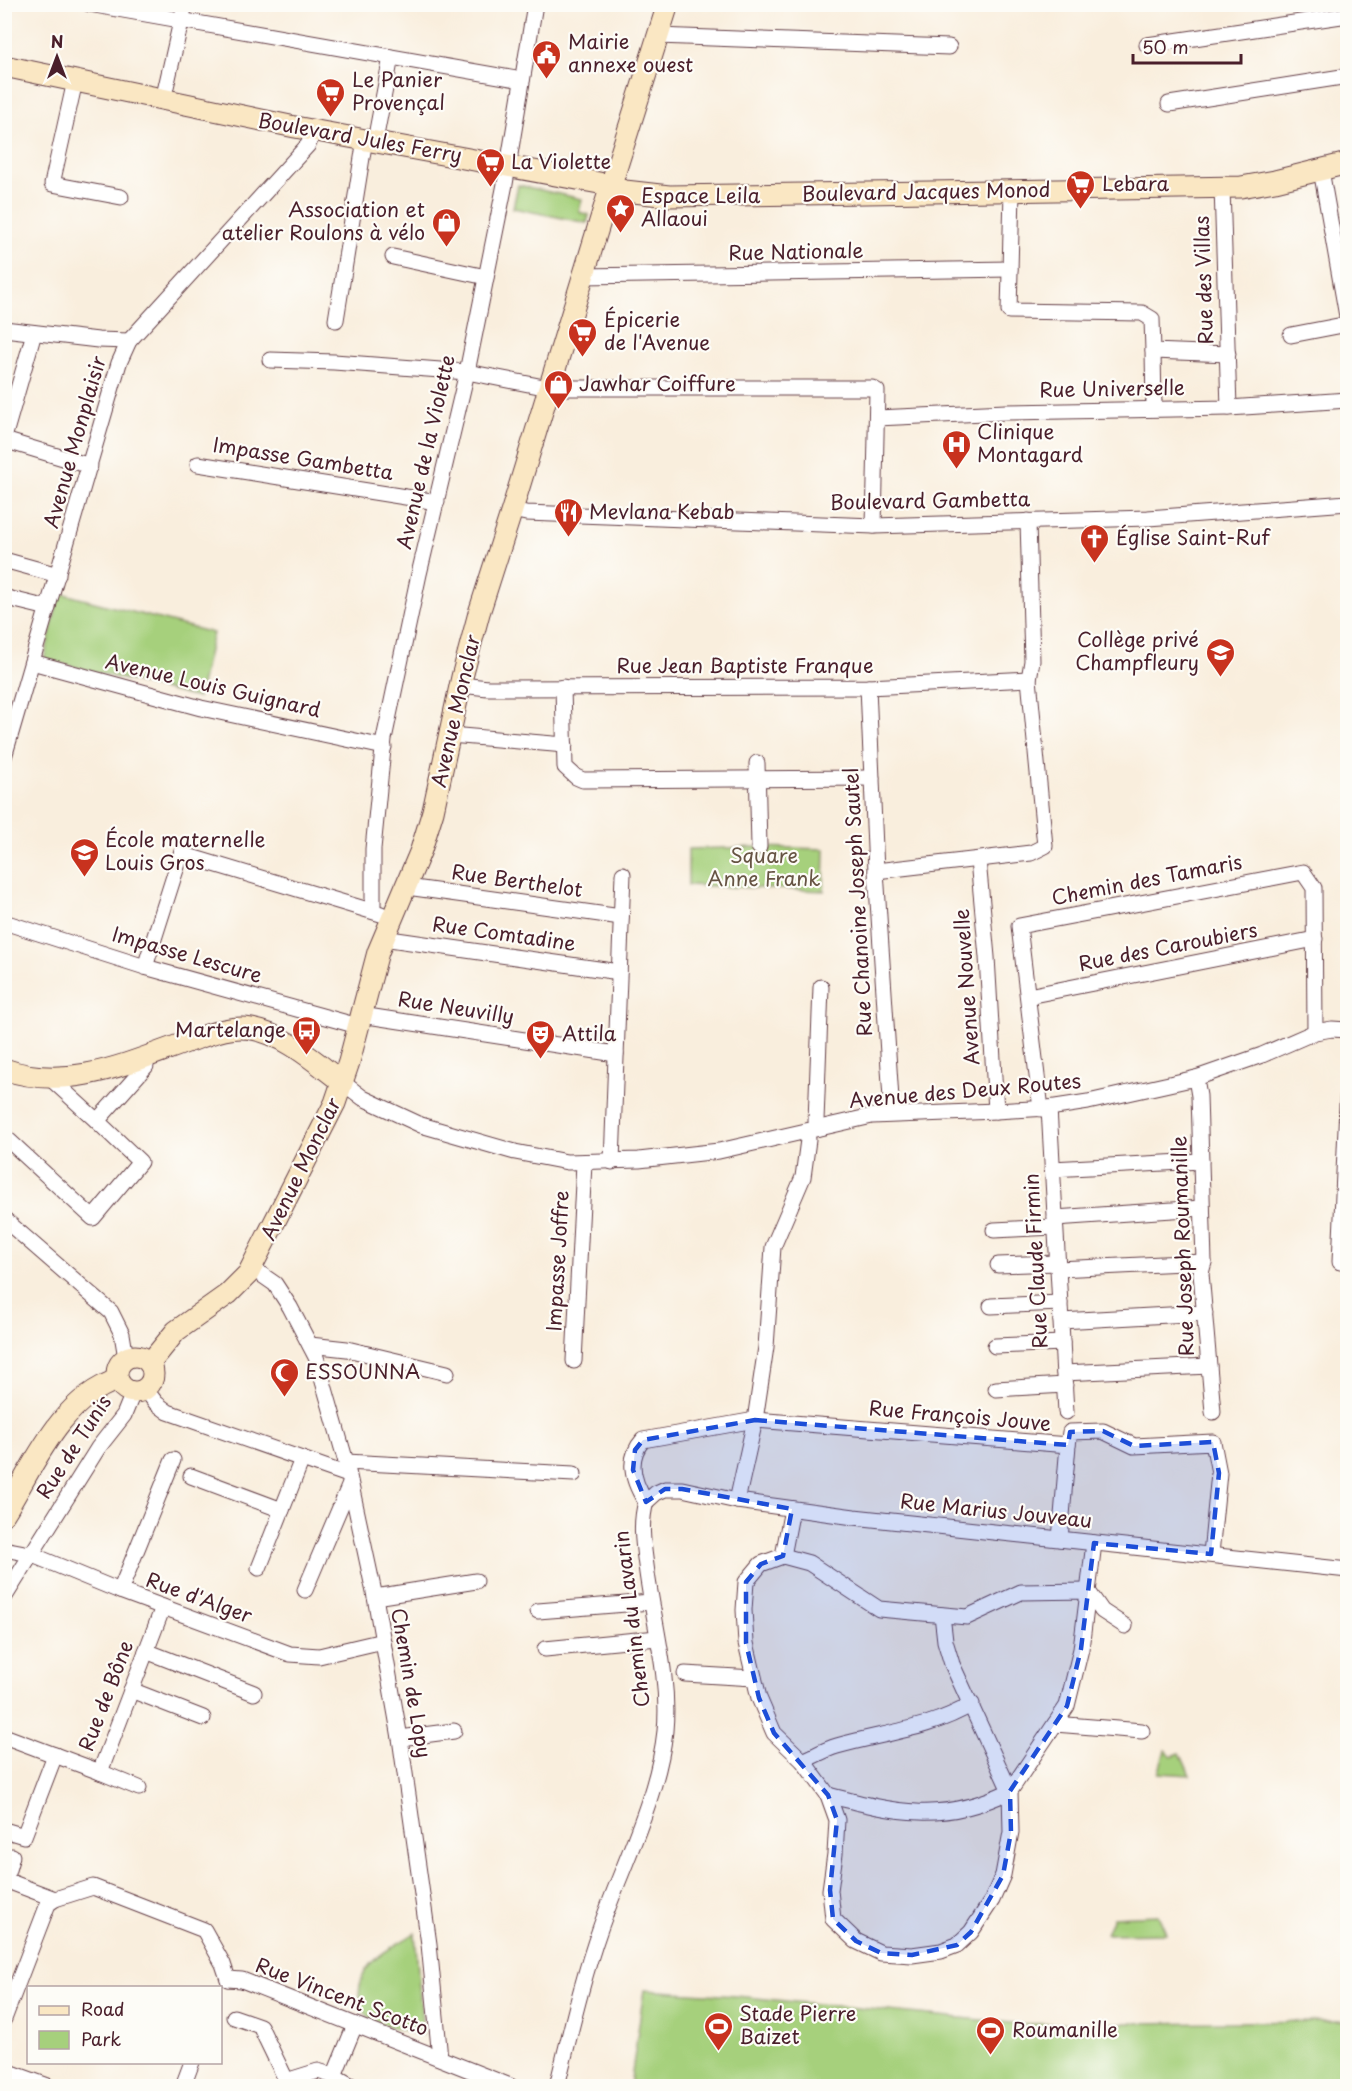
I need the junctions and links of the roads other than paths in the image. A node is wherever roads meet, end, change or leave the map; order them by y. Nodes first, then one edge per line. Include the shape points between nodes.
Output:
1 (89, 4) edge
2 (185, 4) edge
3 (535, 4) edge
4 (668, 4) edge
5 (1347, 15) edge
6 (181, 21) junction
7 (658, 36) junction
8 (1147, 45) dead end
9 (950, 47) dead end
10 (391, 57) junction
11 (4, 66) edge
12 (1347, 76) edge
13 (522, 80) junction
14 (75, 81) junction
15 (164, 100) junction
16 (1169, 104) dead end
17 (314, 130) junction
18 (370, 140) junction
19 (1347, 163) edge
20 (508, 165) junction
21 (1321, 170) junction
22 (1222, 186) junction
23 (610, 187) junction
24 (1012, 191) junction
25 (121, 197) dead end
26 (393, 257) dead end
27 (1010, 270) junction
28 (583, 276) junction
29 (486, 277) junction
30 (336, 320) dead end
31 (1347, 323) edge
32 (4, 329) edge
33 (34, 333) junction
34 (1291, 335) dead end
35 (129, 341) junction
36 (1153, 351) junction
37 (1228, 354) junction
38 (270, 360) dead end
39 (467, 372) junction
40 (549, 388) junction
41 (1347, 400) edge
42 (1154, 408) junction
43 (1229, 408) junction
44 (878, 418) junction
45 (4, 439) edge
46 (198, 464) dead end
47 (90, 466) junction
48 (437, 502) junction
49 (1347, 503) edge
50 (512, 510) junction
51 (1028, 521) junction
52 (874, 526) junction
53 (4, 560) edge
54 (58, 574) junction
55 (4, 608) edge
56 (48, 608) junction
57 (32, 662) junction
58 (1029, 679) junction
59 (461, 685) junction
60 (563, 687) junction
61 (868, 687) junction
62 (10, 718) edge
63 (450, 735) junction
64 (565, 745) junction
65 (384, 747) junction
66 (4, 757) edge
67 (757, 763) dead end
68 (872, 778) junction
69 (757, 779) junction
70 (759, 847) dead end
71 (978, 860) junction
72 (876, 872) junction
73 (623, 874) dead end
74 (407, 887) junction
75 (621, 917) junction
76 (4, 922) edge
77 (382, 923) junction
78 (1315, 939) junction
79 (145, 967) junction
80 (619, 972) junction
81 (821, 987) dead end
82 (1028, 996) junction
83 (359, 1021) junction
84 (1347, 1030) edge
85 (1315, 1032) junction
86 (616, 1054) junction
87 (146, 1057) junction
88 (4, 1069) edge
89 (50, 1078) junction
90 (1196, 1078) junction
91 (342, 1082) junction
92 (1347, 1083) edge
93 (1045, 1108) junction
94 (996, 1112) junction
95 (892, 1114) junction
96 (97, 1121) junction
97 (812, 1129) junction
98 (4, 1136) edge
99 (1201, 1161) junction
100 (612, 1162) junction
101 (584, 1163) junction
102 (1052, 1169) junction
103 (1202, 1208) junction
104 (4, 1219) edge
105 (1055, 1222) junction
106 (994, 1230) dead end
107 (1204, 1262) junction
108 (1340, 1262) dead end
109 (998, 1265) dead end
110 (1058, 1266) junction
111 (252, 1268) junction
112 (1060, 1303) junction
113 (991, 1306) dead end
114 (1205, 1313) junction
115 (1061, 1322) junction
116 (1062, 1343) junction
117 (310, 1345) junction
118 (995, 1346) dead end
119 (126, 1358) junction
120 (574, 1361) dead end
121 (150, 1363) junction
122 (1209, 1366) junction
123 (447, 1373) dead end
124 (1064, 1379) junction
125 (132, 1387) junction
126 (996, 1389) dead end
127 (1066, 1412) dead end
128 (1213, 1412) dead end
129 (755, 1420) junction
130 (1068, 1445) junction
131 (302, 1459) junction
132 (173, 1460) dead end
133 (348, 1474) junction
134 (574, 1474) dead end
135 (191, 1476) dead end
136 (737, 1501) junction
137 (646, 1502) junction
138 (792, 1509) junction
139 (282, 1510) junction
140 (4, 1514) edge
141 (1060, 1539) junction
142 (1094, 1543) junction
143 (4, 1549) edge
144 (30, 1554) junction
145 (1211, 1554) junction
146 (783, 1556) junction
147 (259, 1568) dead end
148 (1347, 1570) edge
149 (476, 1581) dead end
150 (305, 1590) dead end
151 (120, 1591) junction
152 (1088, 1591) junction
153 (375, 1597) junction
154 (4, 1598) edge
155 (651, 1602) junction
156 (163, 1606) junction
157 (538, 1611) dead end
158 (942, 1614) junction
159 (1125, 1626) dead end
160 (657, 1638) junction
161 (383, 1641) junction
162 (545, 1649) dead end
163 (146, 1651) junction
164 (685, 1674) dead end
165 (754, 1678) junction
166 (131, 1690) junction
167 (254, 1693) dead end
168 (972, 1704) junction
169 (203, 1718) dead end
170 (1055, 1724) junction
171 (454, 1731) dead end
172 (1142, 1731) dead end
173 (4, 1736) edge
174 (400, 1738) junction
175 (54, 1755) junction
176 (803, 1761) junction
177 (100, 1772) junction
178 (139, 1788) dead end
179 (1010, 1791) junction
180 (828, 1795) junction
181 (4, 1830) edge
182 (12, 1856) dead end
183 (55, 1899) junction
184 (224, 1983) edge
185 (234, 2017) dead end
186 (4, 2019) edge
187 (355, 2025) junction
188 (440, 2058) junction
189 (191, 2064) edge
190 (4, 2070) edge
191 (334, 2076) junction
192 (287, 2084) edge
193 (48, 2086) edge
194 (183, 2086) edge
195 (352, 2086) edge
196 (510, 2086) edge
197 (558, 2086) edge

1 - 6 street
2 - 6 street
3 - 13 street, Avenue de la Violette
4 - 7 street, Avenue Monclar
5 - 8 street
6 - 10 street
6 - 15 street
7 - 9 street
7 - 23 street, Avenue Monclar
10 - 13 street
10 - 18 street
11 - 14 street, Boulevard Jules Ferry
12 - 16 street
13 - 20 street, Avenue de la Violette
14 - 15 street, Boulevard Jules Ferry
14 - 25 street via 52,184
15 - 17 street, Boulevard Jules Ferry
17 - 18 street, Boulevard Jules Ferry
17 - 35 street, Avenue Monplaisir via 308,145
18 - 20 street, Boulevard Jules Ferry
18 - 30 street
19 - 21 street, Boulevard Jacques Monod
20 - 23 street, Boulevard Jules Ferry
20 - 29 street, Avenue de la Violette
21 - 22 street, Boulevard Jacques Monod via 1264,183
21 - 31 street
22 - 24 street, Boulevard Jacques Monod
22 - 37 street, Rue des Villas
23 - 24 street, Boulevard Jacques Monod via 669,196
23 - 28 street, Avenue Monclar
24 - 27 street
26 - 29 street
27 - 28 street, Rue Nationale
27 - 36 street via 1010,311 1142,313 1152,319
28 - 40 street, Avenue Monclar
29 - 39 street, Avenue de la Violette
31 - 34 street
32 - 33 street
33 - 35 street
33 - 45 street
35 - 47 street, Avenue Monplaisir
36 - 37 street
36 - 42 street
37 - 43 street, Rue des Villas
38 - 39 street
39 - 40 street
39 - 48 street, Avenue de la Violette
40 - 44 street via 872,388 877,391
40 - 50 street, Avenue Monclar
41 - 43 street, Rue Universelle
42 - 43 street, Rue Universelle
42 - 44 street, Rue Universelle
44 - 52 street
45 - 47 street
46 - 48 street, Impasse Gambetta
47 - 54 street, Avenue Monplaisir
48 - 65 street, Avenue de la Violette
49 - 51 street, Boulevard Gambetta via 1148,518
50 - 52 street, Boulevard Gambetta
50 - 59 street, Avenue Monclar via 478,613
51 - 52 street, Boulevard Gambetta
51 - 58 street via 1032,661
53 - 54 street
54 - 56 street, Avenue Monplaisir
55 - 56 street via 7,598
56 - 57 street, Avenue Monplaisir
57 - 62 street, Avenue Monplaisir
57 - 65 street, Avenue Louis Guignard via 201,708
58 - 61 street, Rue Jean Baptiste Franque
58 - 71 street via 1045,846 1030,853
59 - 60 street, Rue Jean Baptiste Franque
59 - 63 street, Avenue Monclar
60 - 61 street, Rue Jean Baptiste Franque
60 - 64 street
61 - 68 street, Rue Chanoine Joseph Sautel
62 - 66 street, Avenue Monplaisir
63 - 64 street
63 - 74 street, Avenue Monclar via 433,811
64 - 69 street via 565,767 583,780
65 - 77 street, Avenue de la Violette via 374,849
67 - 69 street
68 - 69 street
68 - 72 street, Rue Chanoine Joseph Sautel
69 - 70 street
71 - 72 street
71 - 94 street, Avenue Nouvelle
72 - 95 street, Rue Chanoine Joseph Sautel
73 - 75 street
74 - 75 street, Rue Berthelot
74 - 77 street, Avenue Monclar
75 - 80 street
76 - 79 street, Impasse Lescure
77 - 79 street, Rue Comtadine via 181,854
77 - 80 street, Rue Comtadine
77 - 83 street, Avenue Monclar
78 - 82 street, Rue des Caroubiers
78 - 82 street, Chemin des Tamaris via 1314,888 1303,872 1019,926
78 - 85 street, Chemin des Tamaris
79 - 83 street, Impasse Lescure
80 - 86 street
81 - 97 street via 816,1121
82 - 93 street, Chemin des Tamaris
83 - 86 street, Rue Neuvilly
83 - 91 street, Avenue Monclar
84 - 85 street, Avenue des Deux Routes
85 - 90 street, Avenue des Deux Routes
86 - 100 street
87 - 89 street via 99,1072
87 - 91 street via 222,1030 250,1029 287,1043
87 - 96 street via 146,1066
88 - 89 street
89 - 96 street
90 - 93 street, Avenue des Deux Routes
90 - 99 street, Rue Joseph Roumanille
91 - 101 street, Avenue des Deux Routes via 391,1113 447,1134 536,1157
91 - 111 street, Avenue Monclar
92 - 108 street
93 - 94 street, Avenue des Deux Routes
93 - 102 street, Rue Claude Firmin
94 - 95 street, Avenue des Deux Routes
95 - 97 street, Avenue des Deux Routes
96 - 98 street via 140,1162 93,1218
97 - 100 street, Avenue des Deux Routes via 719,1151
97 - 129 street via 803,1177 773,1247 766,1347
99 - 102 street
99 - 103 street, Rue Joseph Roumanille
100 - 101 street, Avenue des Deux Routes
101 - 120 street, Impasse Joffre
102 - 105 street, Rue Claude Firmin
103 - 105 street
103 - 107 street, Rue Joseph Roumanille
104 - 119 street via 111,1312 122,1334
105 - 106 street
105 - 110 street, Rue Claude Firmin
107 - 110 street
107 - 114 street, Rue Joseph Roumanille via 1201,1273
109 - 110 street
110 - 112 street, Rue Claude Firmin
111 - 117 street, Chemin de Lopy via 275,1284
111 - 121 street, Avenue Monclar via 235,1289 176,1331
112 - 113 street
112 - 115 street, Rue Claude Firmin
114 - 115 street
114 - 122 street, Rue Joseph Roumanille
115 - 116 street, Rue Claude Firmin
116 - 118 street
116 - 124 street, Rue Claude Firmin
117 - 123 street via 348,1349
117 - 133 street, Chemin de Lopy
119 - 121 street via 135,1356
119 - 125 street via 117,1367
121 - 125 street via 154,1372 152,1382
122 - 124 street
122 - 128 street, Rue Joseph Roumanille
124 - 126 street
124 - 127 street, Rue Claude Firmin
125 - 131 street via 168,1412
125 - 140 street via 108,1383 87,1397 57,1427
125 - 144 street, Rue de Tunis via 124,1415 98,1448
129 - 130 street, Rue François Jouve
129 - 136 street
129 - 137 street via 643,1440 635,1450 633,1470
130 - 141 street, Rue François Jouve
130 - 145 street via 1070,1432 1103,1431 1134,1446 1213,1442 1219,1473
131 - 133 street
131 - 139 street
132 - 151 street
133 - 134 street
133 - 150 street
133 - 153 street, Chemin de Lopy
135 - 139 street
136 - 137 street, Rue Marius Jouveau via 665,1489
136 - 138 street, Rue Marius Jouveau
137 - 155 street, Chemin du Lavarin via 641,1528
138 - 141 street, Rue Marius Jouveau
138 - 146 street
139 - 147 street
141 - 142 street, Rue Marius Jouveau
142 - 145 street, Rue Marius Jouveau
142 - 152 street
143 - 144 street, Rue d'Alger
144 - 151 street, Rue d'Alger
144 - 154 street, Rue de Tunis
145 - 148 street, Rue Marius Jouveau
146 - 158 street via 809,1563 879,1609
146 - 165 street via 761,1564 746,1582 746,1643
149 - 153 street
151 - 156 street, Rue d'Alger
152 - 158 street via 1021,1592 967,1617
152 - 159 street via 1102,1611
152 - 170 street via 1081,1649 1070,1694
153 - 161 street, Chemin de Lopy
155 - 157 street
155 - 160 street, Chemin du Lavarin
156 - 161 street, Rue d'Alger via 290,1654 319,1656
156 - 163 street, Rue de Bône
158 - 168 street via 952,1664
160 - 162 street
160 - 197 street, Chemin du Lavarin via 665,1731 651,1798 600,1930
161 - 174 street, Chemin de Lopy
163 - 166 street, Rue de Bône
163 - 167 street
164 - 165 street
165 - 176 street via 774,1733
166 - 169 street
166 - 177 street, Rue de Bône
168 - 176 street via 932,1723 835,1746
168 - 179 street
170 - 172 street
170 - 179 street
171 - 174 street
173 - 175 street, Rue de Bône
174 - 188 street, Chemin de Lopy via 429,1944
175 - 177 street, Rue de Bône
175 - 181 street via 24,1836
176 - 180 street
177 - 178 street
179 - 180 street via 960,1809 923,1813 880,1809
179 - 180 street via 1011,1832 1003,1875 992,1900 971,1932 957,1945 912,1955 881,1953 856,1941 833,1919 830,1890 837,1820
182 - 183 street via 5,1880
183 - 184 street via 93,1887 204,1929 223,1964
183 - 186 street via 48,1904
184 - 187 street, Rue Vincent Scotto via 242,1980
185 - 192 street via 260,2026
187 - 188 street, Rue Vincent Scotto
187 - 191 street
188 - 196 street
189 - 194 street
190 - 193 street
191 - 192 street via 318,2071
191 - 195 street

